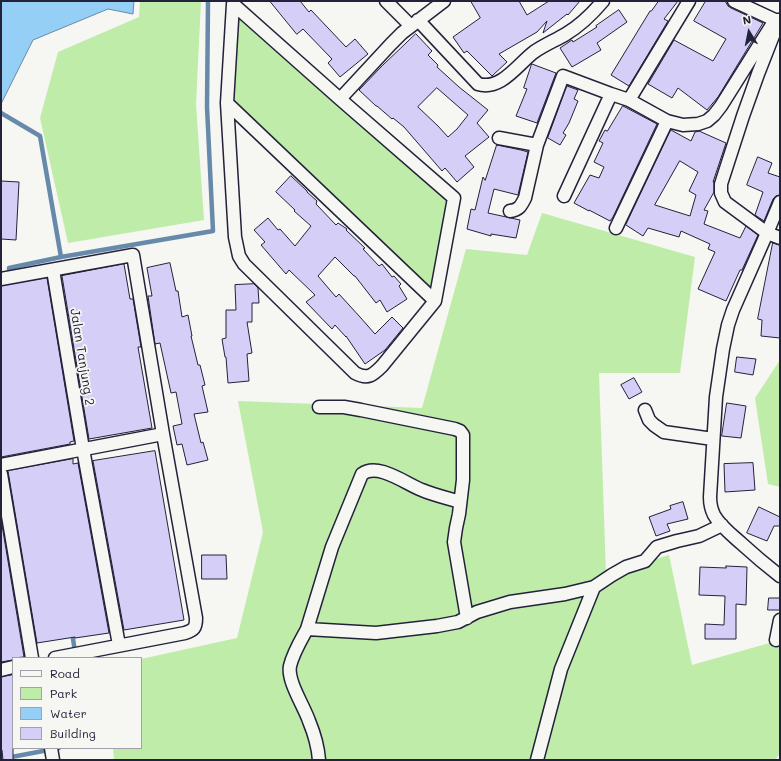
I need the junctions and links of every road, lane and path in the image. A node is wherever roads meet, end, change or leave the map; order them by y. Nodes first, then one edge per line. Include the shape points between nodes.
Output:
1 (386, 1) edge
2 (444, 1) edge
3 (603, 1) edge
4 (688, 1) edge
5 (734, 1) edge
6 (778, 20) edge
7 (414, 23) junction
8 (611, 94) junction
9 (340, 99) junction
10 (629, 100) junction
11 (226, 103) junction
12 (667, 121) junction
13 (498, 138) dead end
14 (538, 145) junction
15 (564, 196) dead end
16 (780, 202) edge
17 (510, 211) dead end
18 (616, 228) dead end
19 (767, 233) junction
20 (780, 238) edge
21 (53, 270) junction
22 (5, 278) edge
23 (435, 301) junction
24 (319, 408) dead end
25 (645, 410) dead end
26 (163, 434) junction
27 (713, 439) junction
28 (83, 449) junction
29 (1, 465) edge
30 (1, 474) edge
31 (460, 502) junction
32 (722, 525) junction
33 (780, 576) edge
34 (594, 587) junction
35 (467, 618) junction
36 (780, 620) edge
37 (307, 629) junction
38 (776, 640) dead end
39 (119, 645) junction
40 (32, 657) edge
41 (61, 657) edge
42 (12, 667) edge
43 (1, 670) edge
44 (319, 760) edge
45 (536, 760) edge

1 - 7 street
2 - 7 street
3 - 7 street via 579,25 534,52 507,77 484,86 478,84
4 - 10 street
5 - 6 street
6 - 12 street via 714,115 698,124 684,125
6 - 19 street via 721,184 725,202
7 - 9 street
8 - 10 street
8 - 14 street via 563,76
8 - 15 street
9 - 11 street via 233,4
9 - 23 street via 454,198
10 - 12 street
11 - 23 street
11 - 23 street via 235,237 239,256 244,264 355,373 368,376 375,373
12 - 18 street
13 - 14 street
14 - 17 street via 526,198 521,206
16 - 19 street
19 - 20 street
19 - 27 street via 728,325 722,349
21 - 22 street
21 - 26 street via 133,255
21 - 28 street, Jalan Tanjung 2
24 - 31 street via 344,407 460,432 463,435 463,480
25 - 27 street via 649,420 664,432
26 - 28 street
26 - 39 street via 196,625 185,633
27 - 32 street via 710,505
28 - 29 street
28 - 39 street, Jalan Tanjung 2
30 - 40 street
31 - 35 street via 454,542
31 - 37 street via 421,490 391,475 366,470 362,474 332,547
32 - 33 street
32 - 34 street via 699,536 657,548 645,561 612,574
34 - 35 street via 510,602 477,612
34 - 45 street via 561,669
35 - 37 street via 448,624 376,633
36 - 38 street
37 - 44 street via 290,667 292,683 309,720
39 - 41 street
42 - 43 street

